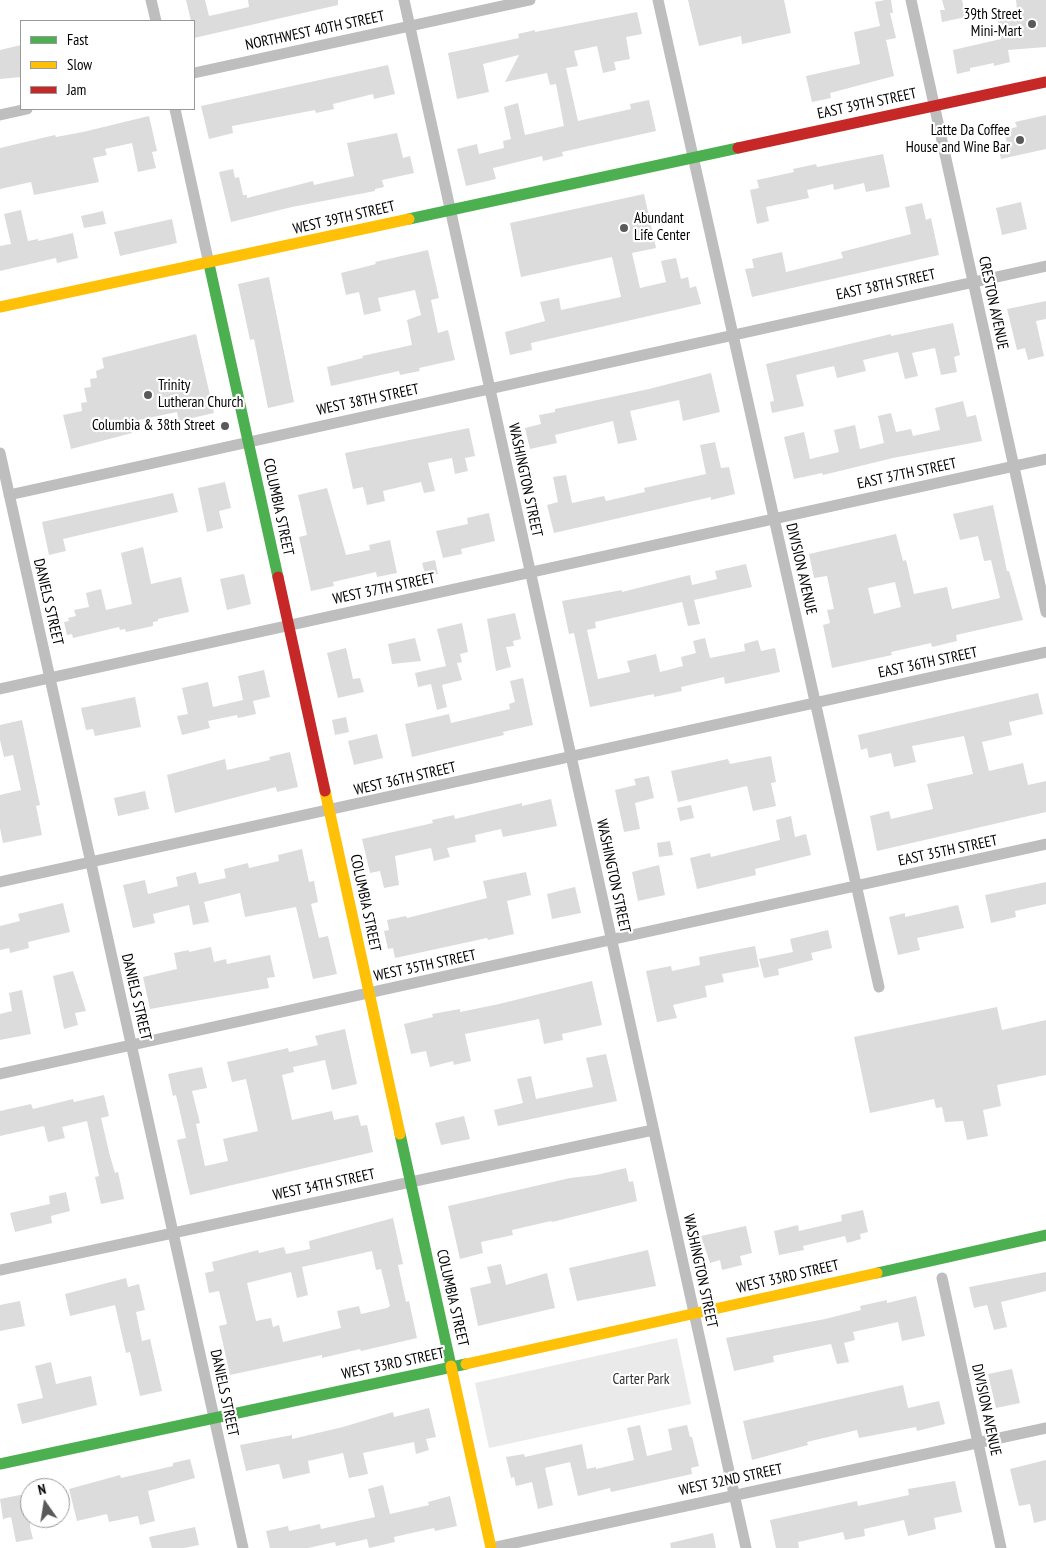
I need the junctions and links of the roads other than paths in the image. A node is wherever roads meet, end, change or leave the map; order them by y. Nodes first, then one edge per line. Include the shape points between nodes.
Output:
1 (151, 0) edge
2 (404, 0) edge
3 (530, 0) edge
4 (658, 0) edge
5 (911, 0) edge
6 (156, 20) edge
7 (410, 26) junction
8 (195, 73) edge
9 (1046, 82) edge
10 (934, 105) junction
11 (22, 110) edge
12 (175, 110) edge
13 (0, 115) edge
14 (694, 157) junction
15 (450, 210) junction
16 (209, 264) junction
17 (1046, 266) edge
18 (973, 282) junction
19 (0, 308) edge
20 (733, 334) junction
21 (490, 388) junction
22 (248, 442) junction
23 (0, 453) edge
24 (1046, 459) edge
25 (1014, 466) junction
26 (9, 494) junction
27 (774, 519) junction
28 (530, 572) junction
29 (1046, 612) edge
30 (288, 625) junction
31 (1046, 652) edge
32 (50, 678) junction
33 (0, 689) edge
34 (816, 703) junction
35 (571, 756) junction
36 (330, 811) junction
37 (1046, 844) edge
38 (91, 862) junction
39 (0, 882) edge
40 (856, 886) junction
41 (611, 940) junction
42 (879, 987) dead end
43 (370, 993) junction
44 (131, 1045) junction
45 (0, 1074) edge
46 (653, 1130) junction
47 (411, 1183) junction
48 (173, 1232) junction
49 (1046, 1234) edge
50 (0, 1270) edge
51 (942, 1278) dead end
52 (694, 1315) junction
53 (452, 1367) junction
54 (214, 1416) junction
55 (1046, 1428) edge
56 (978, 1443) junction
57 (0, 1464) edge
58 (734, 1494) junction
59 (243, 1548) edge
60 (492, 1548) edge
61 (746, 1548) edge
62 (1001, 1548) edge

1 - 6 street
2 - 7 street, WASHINGTON STREET
3 - 7 street, NORTHWEST 40TH STREET
4 - 14 street, DIVISION AVENUE
5 - 10 street, CRESTON AVENUE
7 - 8 street, NORTHWEST 40TH STREET
7 - 15 street, WASHINGTON STREET
9 - 10 street, EAST 39TH STREET
10 - 14 street, EAST 39TH STREET
10 - 18 street, CRESTON AVENUE
11 - 13 street
12 - 16 street
14 - 15 street, WEST 39TH STREET
14 - 20 street, DIVISION AVENUE
15 - 16 street, WEST 39TH STREET
15 - 21 street, WASHINGTON STREET
16 - 19 street, WEST 39TH STREET
16 - 22 street, COLUMBIA STREET
17 - 18 street, EAST 38TH STREET
18 - 20 street, EAST 38TH STREET
18 - 25 street, CRESTON AVENUE
20 - 21 street, WEST 38TH STREET
20 - 27 street, DIVISION AVENUE
21 - 22 street, WEST 38TH STREET
21 - 28 street, WASHINGTON STREET
22 - 26 street, WEST 38TH STREET
22 - 30 street, COLUMBIA STREET
23 - 26 street, DANIELS STREET
24 - 25 street, EAST 37TH STREET
25 - 27 street, EAST 37TH STREET
25 - 29 street, CRESTON AVENUE
26 - 32 street, DANIELS STREET
27 - 28 street, WEST 37TH STREET
27 - 34 street, DIVISION AVENUE
28 - 30 street, WEST 37TH STREET
28 - 35 street, WASHINGTON STREET
30 - 32 street, WEST 37TH STREET
30 - 36 street, COLUMBIA STREET
31 - 34 street, EAST 36TH STREET
32 - 33 street, WEST 37TH STREET
32 - 38 street, DANIELS STREET
34 - 35 street, WEST 36TH STREET
34 - 40 street, DIVISION AVENUE
35 - 36 street, WEST 36TH STREET
35 - 41 street, WASHINGTON STREET
36 - 38 street, WEST 36TH STREET
36 - 43 street, COLUMBIA STREET
37 - 40 street, EAST 35TH STREET
38 - 39 street, WEST 36TH STREET
38 - 44 street, DANIELS STREET
40 - 41 street, WEST 35TH STREET
40 - 42 street, DIVISION AVENUE
41 - 43 street, WEST 35TH STREET
41 - 46 street, WASHINGTON STREET
43 - 44 street, WEST 35TH STREET
43 - 47 street, COLUMBIA STREET
44 - 45 street, WEST 35TH STREET
44 - 48 street, DANIELS STREET
46 - 47 street, WEST 34TH STREET
46 - 52 street, WASHINGTON STREET
47 - 48 street, WEST 34TH STREET
47 - 53 street, COLUMBIA STREET
48 - 50 street, WEST 34TH STREET
48 - 54 street, DANIELS STREET
49 - 52 street, WEST 33RD STREET
51 - 56 street, DIVISION AVENUE
52 - 53 street, WEST 33RD STREET
52 - 58 street, WASHINGTON STREET
53 - 54 street, WEST 33RD STREET
53 - 60 street, COLUMBIA STREET
54 - 57 street, WEST 33RD STREET
54 - 59 street, DANIELS STREET
55 - 56 street, WEST 32ND STREET
56 - 58 street, WEST 32ND STREET
56 - 62 street, DIVISION AVENUE
58 - 60 street, WEST 32ND STREET
58 - 61 street, WASHINGTON STREET

